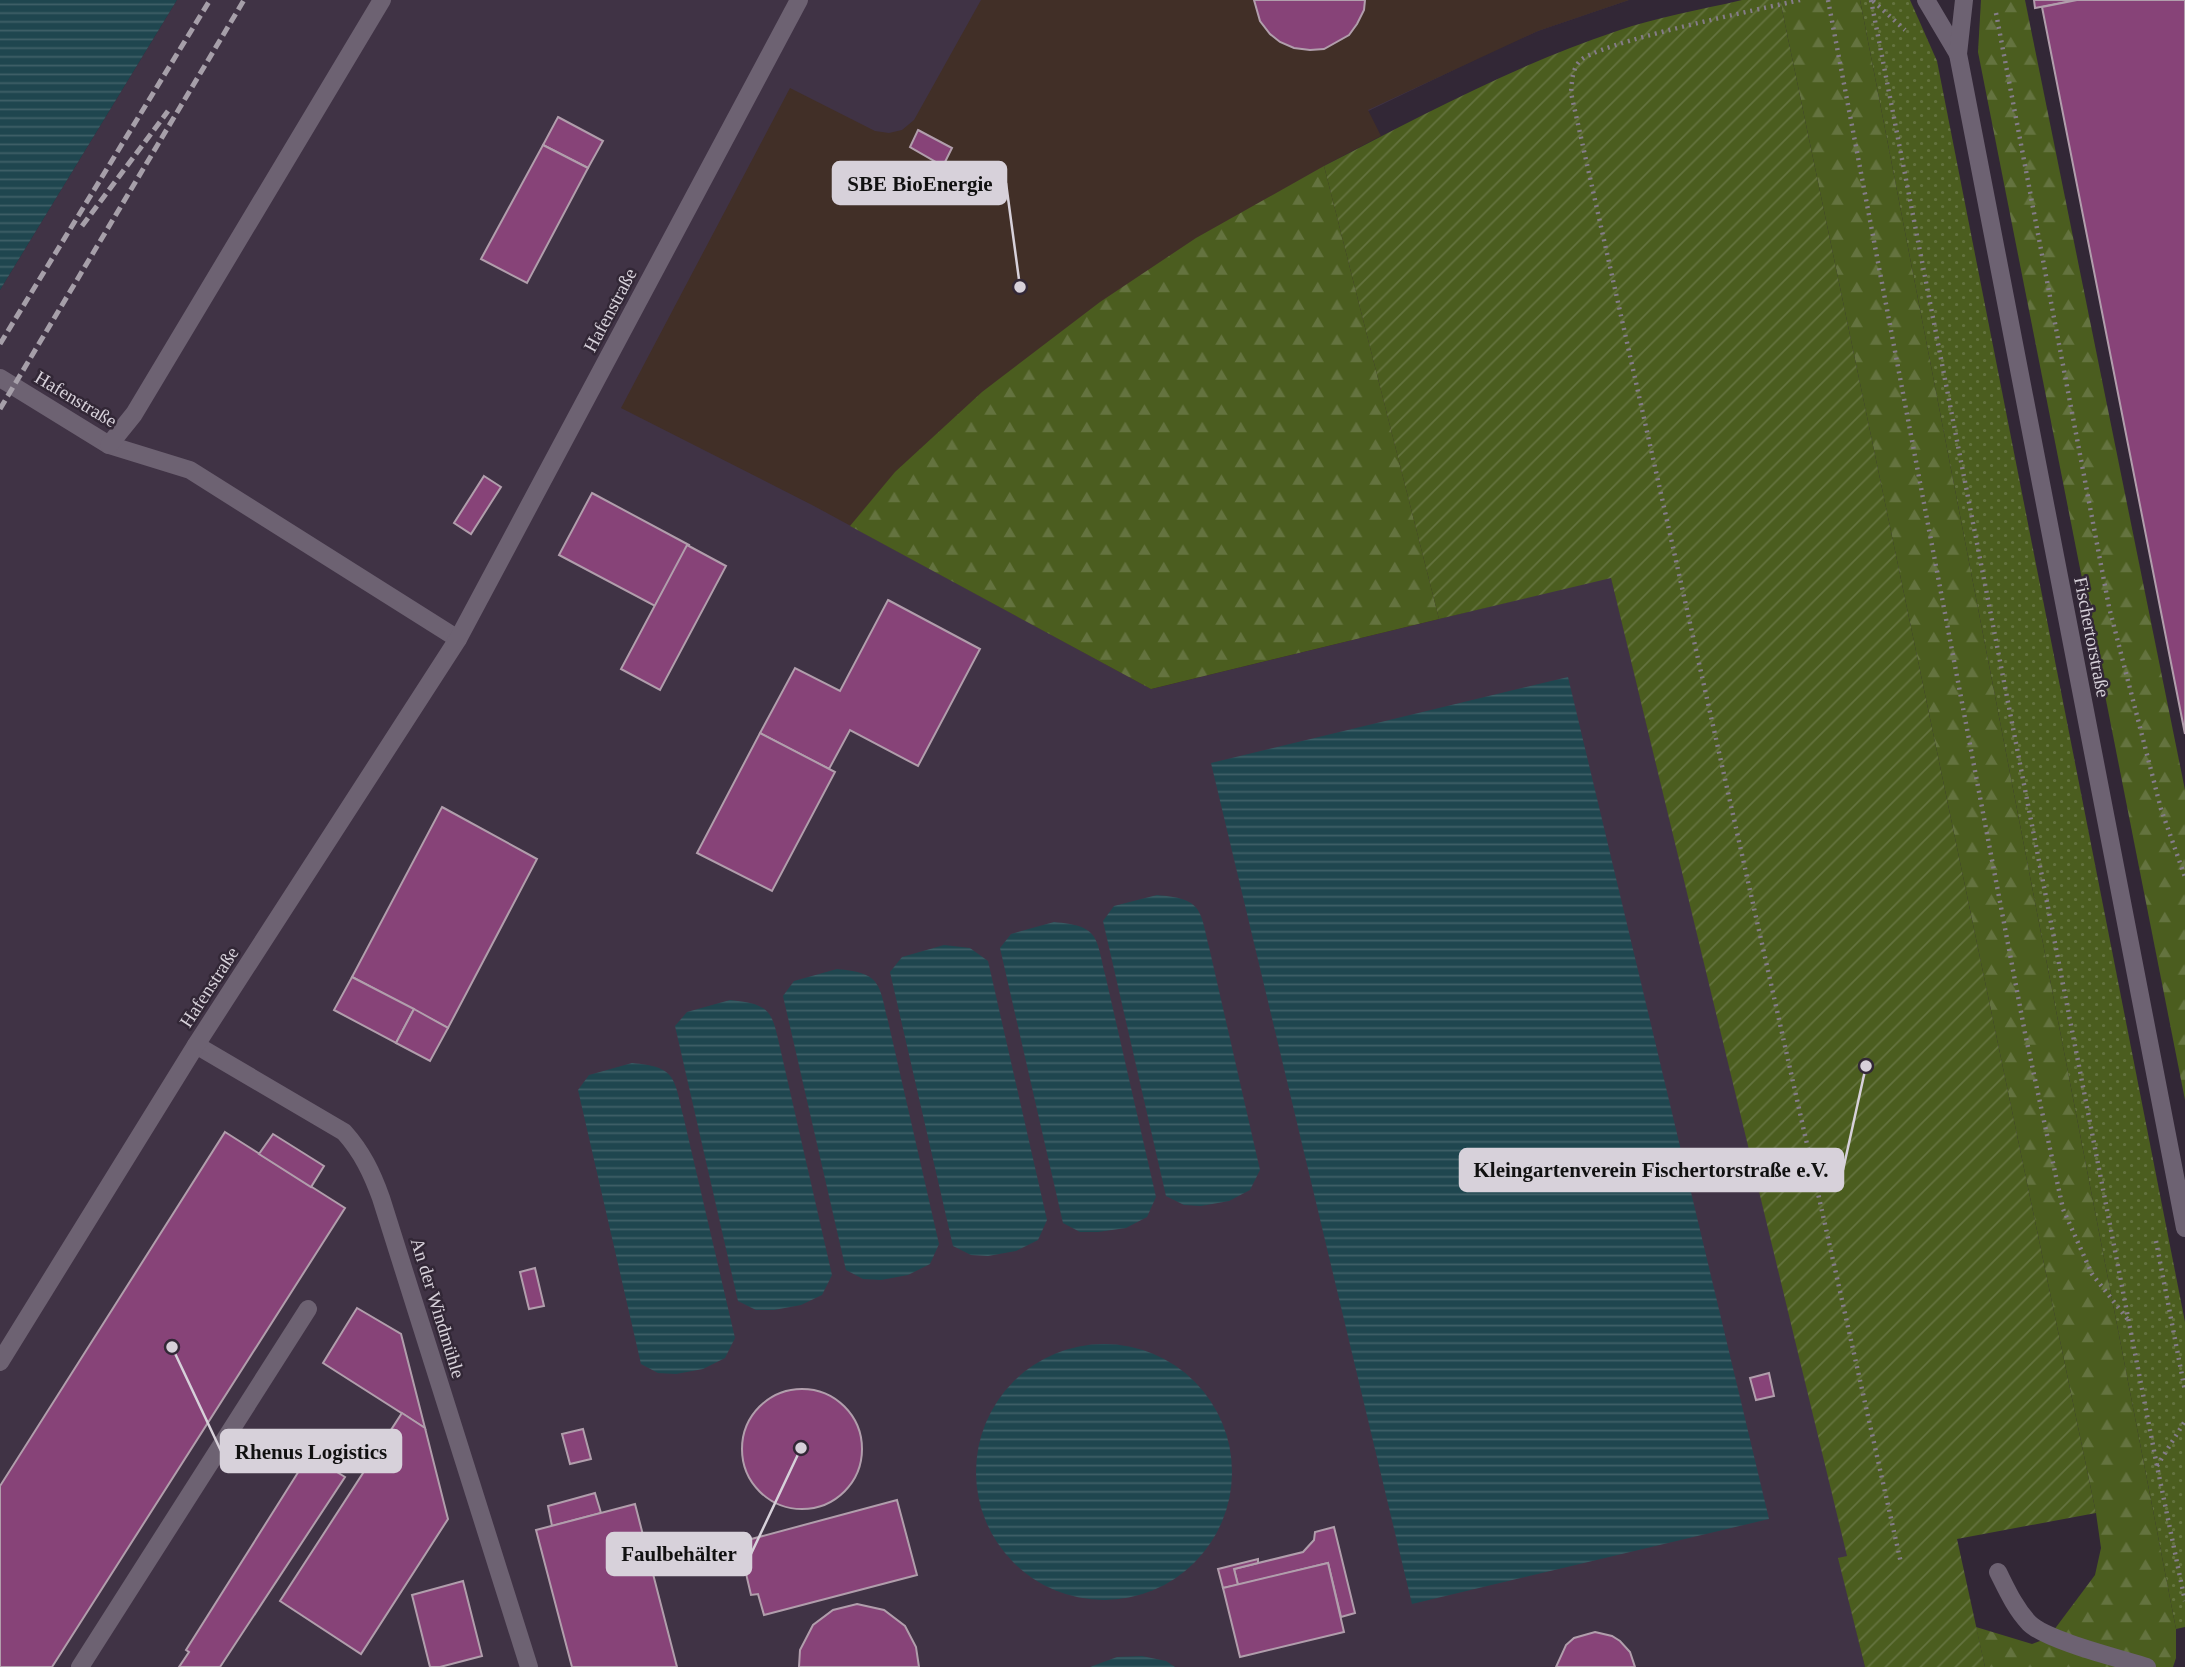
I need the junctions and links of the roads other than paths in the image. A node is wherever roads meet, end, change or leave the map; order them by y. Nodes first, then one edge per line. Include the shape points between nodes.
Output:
1 (382, 0) edge
2 (799, 0) edge
3 (1926, 0) edge
4 (1964, 0) edge
5 (1958, 54) junction
6 (0, 378) edge
7 (109, 445) junction
8 (458, 639) junction
9 (196, 1045) junction
10 (2185, 1228) edge
11 (308, 1309) dead end
12 (0, 1362) edge
13 (1998, 1572) dead end
14 (80, 1667) edge
15 (529, 1667) edge
16 (2147, 1667) edge

1 - 7 street via 134,414
2 - 8 street, Hafenstraße
3 - 5 street, Fischertorstraße
4 - 5 street, Fischertorstraße
5 - 10 street, Fischertorstraße
6 - 7 street, Hafenstraße
7 - 8 street, Hafenstraße via 190,470
8 - 9 street, Hafenstraße
9 - 12 street, Hafenstraße
9 - 15 street, An der Windmühle via 344,1132 369,1167
11 - 14 street
13 - 16 street via 2011,1601 2031,1626

